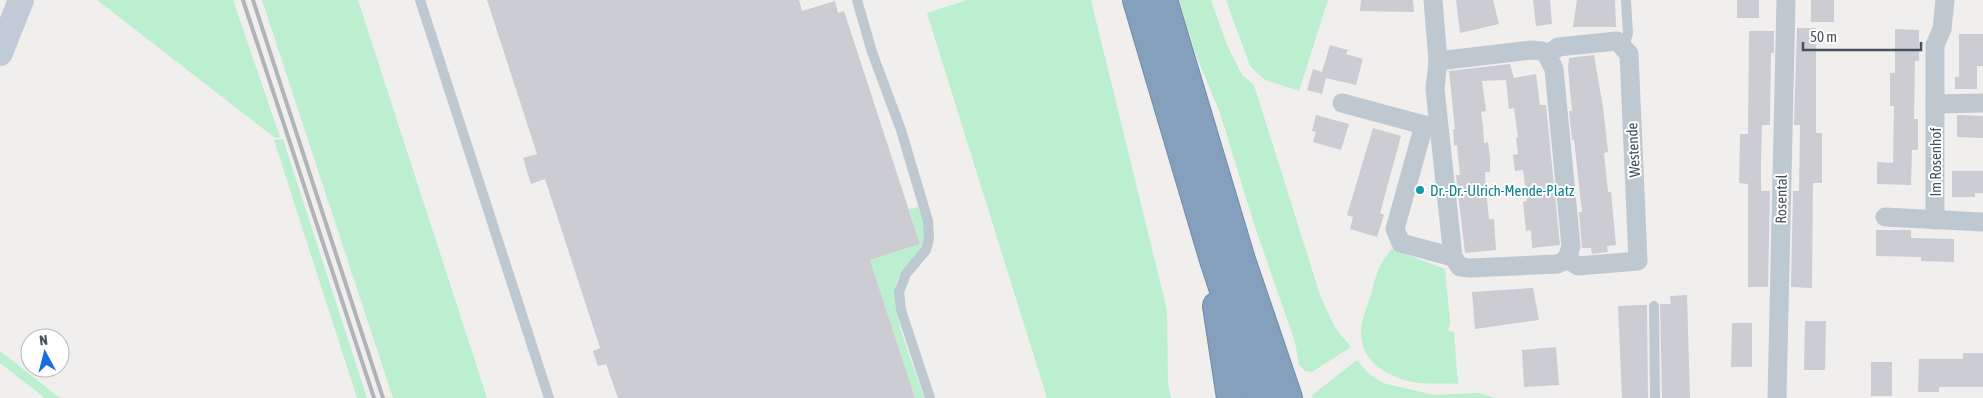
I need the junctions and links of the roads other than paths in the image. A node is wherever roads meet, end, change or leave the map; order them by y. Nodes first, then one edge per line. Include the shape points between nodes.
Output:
1 (21, 0) edge
2 (420, 0) edge
3 (857, 0) edge
4 (1137, 0) edge
5 (1164, 0) edge
6 (1433, 0) edge
7 (1626, 0) edge
8 (1786, 0) edge
9 (1944, 0) edge
10 (1623, 48) junction
11 (0, 53) edge
12 (1547, 55) junction
13 (1438, 61) junction
14 (1342, 103) dead end
15 (1983, 103) edge
16 (1935, 104) junction
17 (1432, 125) junction
18 (1885, 217) dead end
19 (1935, 220) junction
20 (1982, 222) dead end
21 (1453, 257) junction
22 (1567, 259) junction
23 (1214, 260) junction
24 (1654, 306) dead end
25 (1259, 313) junction
26 (549, 398) edge
27 (930, 398) edge
28 (1231, 398) edge
29 (1260, 398) edge
30 (1288, 398) edge
31 (1305, 398) edge
32 (1655, 398) edge
33 (1777, 398) edge

1 - 11 street
2 - 26 lane
3 - 27 lane via 901,130 930,231 926,250 906,274 899,292 901,310
4 - 23 highway
5 - 25 highway
6 - 13 street, Westende
7 - 10 lane via 1628,34
8 - 33 street, Rosental
9 - 16 street, Im Rosenhof via 1942,29 1935,45
10 - 12 street via 1616,41 1558,47
10 - 22 street, Westende via 1628,54 1638,261 1578,266
12 - 13 street via 1531,50
12 - 22 street via 1554,69 1557,98 1571,246
13 - 17 street, Westende
14 - 17 street
15 - 16 street
16 - 19 street, Im Rosenhof
17 - 21 street, Westende
17 - 21 street, Westende via 1395,229 1402,243
18 - 19 street
19 - 20 street
21 - 22 street, Westende via 1460,266 1470,268 1558,264
23 - 28 highway via 1218,319
23 - 29 highway
24 - 32 lane
25 - 30 highway
25 - 31 highway

